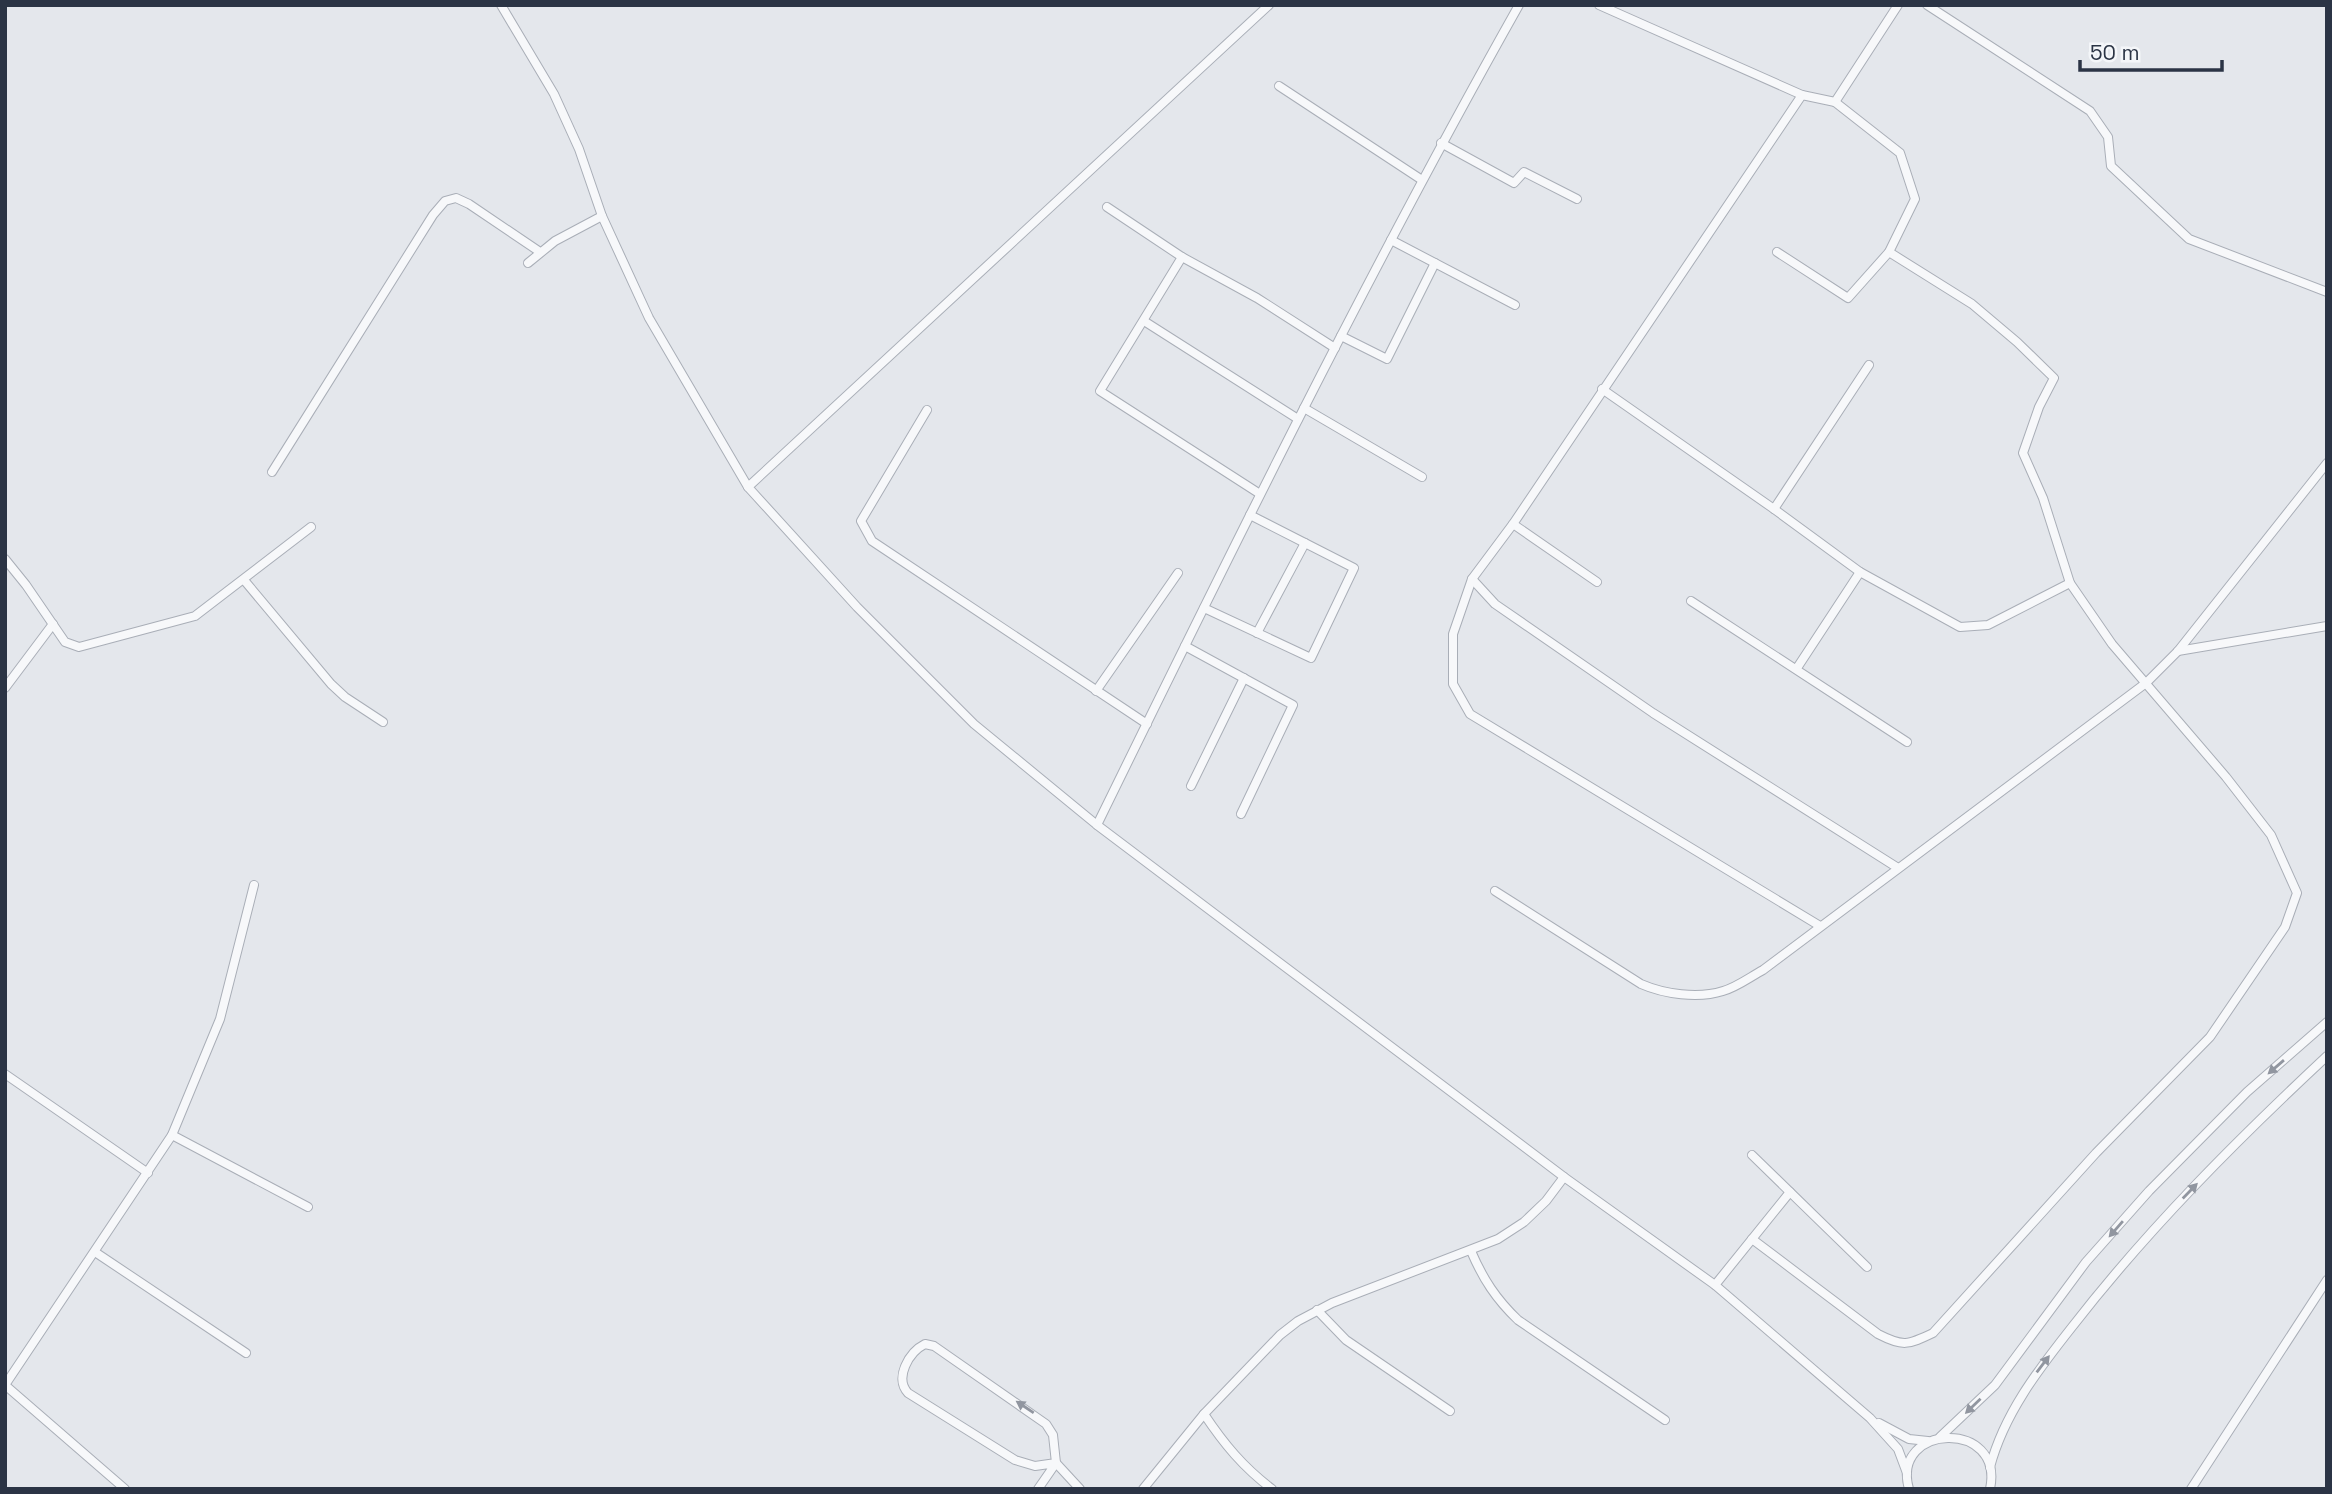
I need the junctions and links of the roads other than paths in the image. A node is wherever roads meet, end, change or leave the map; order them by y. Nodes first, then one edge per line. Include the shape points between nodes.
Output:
1 (500, 5) edge
2 (1269, 5) edge
3 (1519, 5) edge
4 (1600, 5) edge
5 (1898, 5) edge
6 (1927, 5) edge
7 (1279, 86) dead end
8 (1802, 95) junction
9 (1835, 102) junction
10 (1441, 144) junction
11 (1422, 180) junction
12 (1577, 199) dead end
13 (1107, 207) dead end
14 (602, 216) junction
15 (1391, 240) junction
16 (540, 252) junction
17 (1777, 252) dead end
18 (1889, 252) junction
19 (1182, 257) junction
20 (1435, 263) junction
21 (528, 264) dead end
22 (2327, 292) edge
23 (1515, 305) dead end
24 (1144, 321) junction
25 (1341, 335) junction
26 (1335, 348) junction
27 (1869, 365) dead end
28 (1602, 389) junction
29 (1304, 408) junction
30 (927, 410) dead end
31 (1298, 419) junction
32 (2327, 463) edge
33 (272, 472) dead end
34 (1422, 477) dead end
35 (748, 487) junction
36 (1260, 494) junction
37 (1774, 509) junction
38 (1250, 515) junction
39 (1513, 524) junction
40 (311, 527) dead end
41 (1305, 543) junction
42 (5, 559) edge
43 (1860, 572) junction
44 (1178, 573) dead end
45 (1472, 579) junction
46 (244, 580) junction
47 (1597, 582) dead end
48 (2070, 583) junction
49 (1691, 601) dead end
50 (1204, 608) junction
51 (52, 624) junction
52 (2327, 626) edge
53 (1256, 633) junction
54 (1185, 646) junction
55 (2178, 651) junction
56 (1797, 668) junction
57 (1244, 678) junction
58 (2146, 683) junction
59 (5, 688) edge
60 (1096, 691) junction
61 (383, 722) dead end
62 (1147, 724) junction
63 (1908, 742) dead end
64 (1191, 786) dead end
65 (1241, 814) dead end
66 (1097, 825) junction
67 (1898, 868) junction
68 (254, 885) dead end
69 (1495, 891) dead end
70 (1819, 926) junction
71 (2327, 1022) edge
72 (2327, 1056) edge
73 (5, 1074) edge
74 (172, 1135) junction
75 (1752, 1155) dead end
76 (148, 1173) junction
77 (1564, 1177) junction
78 (1790, 1192) junction
79 (308, 1207) dead end
80 (1752, 1240) junction
81 (1471, 1251) junction
82 (95, 1252) junction
83 (1867, 1267) dead end
84 (2327, 1280) edge
85 (1715, 1285) junction
86 (1317, 1310) junction
87 (246, 1353) dead end
88 (1450, 1411) dead end
89 (1204, 1414) junction
90 (1870, 1418) junction
91 (1665, 1420) dead end
92 (1940, 1437) junction
93 (1928, 1441) junction
94 (1056, 1463) junction
95 (1990, 1467) junction
96 (1908, 1473) junction
97 (1908, 1487) edge
98 (1991, 1488) edge
99 (125, 1489) edge
100 (1038, 1489) edge
101 (1080, 1489) edge
102 (1143, 1489) edge
103 (1272, 1489) edge
104 (2191, 1489) edge

1 - 14 lane via 554,94
2 - 35 lane
3 - 10 lane
4 - 8 lane
5 - 9 lane
6 - 22 lane via 2090,111 2108,137 2111,166 2189,239
7 - 11 lane
8 - 9 lane
8 - 28 lane
9 - 18 lane via 1900,153 1915,199
10 - 11 lane
10 - 12 lane via 1514,183 1524,172
11 - 15 lane
13 - 19 lane
14 - 16 lane
14 - 35 lane via 649,318
15 - 20 lane
15 - 25 lane
16 - 21 lane
16 - 33 lane via 469,204 456,198 445,201
17 - 18 lane via 1848,298
18 - 48 lane via 1972,304 2054,378 2023,453 2043,498
19 - 24 lane
19 - 26 lane
20 - 23 lane
20 - 25 lane via 1387,359
24 - 31 lane
24 - 36 lane via 1100,391
25 - 26 lane
26 - 29 lane
27 - 37 lane
28 - 37 lane
28 - 39 lane
29 - 31 lane
29 - 34 lane
30 - 60 lane via 861,521 872,541
31 - 36 lane
32 - 55 lane
35 - 66 lane via 857,607 974,724
36 - 38 lane
37 - 43 lane
38 - 41 lane
38 - 50 lane
39 - 45 lane
39 - 47 lane
40 - 46 lane
41 - 53 lane
41 - 53 lane via 1354,568 1311,658
42 - 51 lane
43 - 48 lane via 1960,626 1989,625
43 - 56 lane
44 - 60 lane
45 - 67 lane via 1495,604 1653,713
45 - 70 lane via 1453,634 1452,684 1470,714
46 - 51 lane via 195,616 86,646 71,646
46 - 61 lane via 331,684
48 - 58 lane
49 - 56 lane
50 - 53 lane
50 - 54 lane
51 - 59 lane
52 - 55 lane
54 - 57 lane
54 - 62 lane
55 - 58 lane
56 - 63 lane
57 - 64 lane
57 - 65 lane via 1293,705
58 - 67 lane
58 - 80 lane via 2272,835 2298,893 2285,927 2210,1037 2096,1153 1933,1333 1912,1343 1894,1342 1878,1334
60 - 62 lane
62 - 66 lane
66 - 77 lane
67 - 70 lane
68 - 74 lane via 220,1018
69 - 70 lane via 1641,984 1694,995 1723,991 1763,970
71 -> 92 lane via 2247,1092 2149,1191 2086,1262 1995,1385
95 -> 72 lane via 2003,1429 2037,1371 2109,1279
73 - 76 lane
74 - 76 lane
74 - 79 lane
75 - 78 lane
76 - 82 lane
77 - 81 lane via 1524,1222
77 - 85 lane
78 - 80 lane
78 - 83 lane
80 - 85 lane
81 - 86 lane
81 - 91 lane via 1487,1285 1518,1320
82 - 87 lane
82 - 99 lane via 5,1385
84 - 104 lane
85 - 90 lane
86 - 88 lane via 1346,1340
86 - 89 lane via 1280,1335
89 - 102 lane
89 - 103 lane via 1225,1446
90 - 93 lane via 1909,1439
90 - 96 lane via 1898,1449
92 - 93 lane
92 - 95 lane via 1965,1439 1976,1446
93 - 96 lane via 1914,1455
94 -> 94 lane via 1053,1435 1037,1416 934,1346 925,1344 917,1349 901,1378 908,1393 1016,1460 1035,1466
94 - 100 lane
94 - 101 lane
95 - 98 lane
96 - 97 lane

